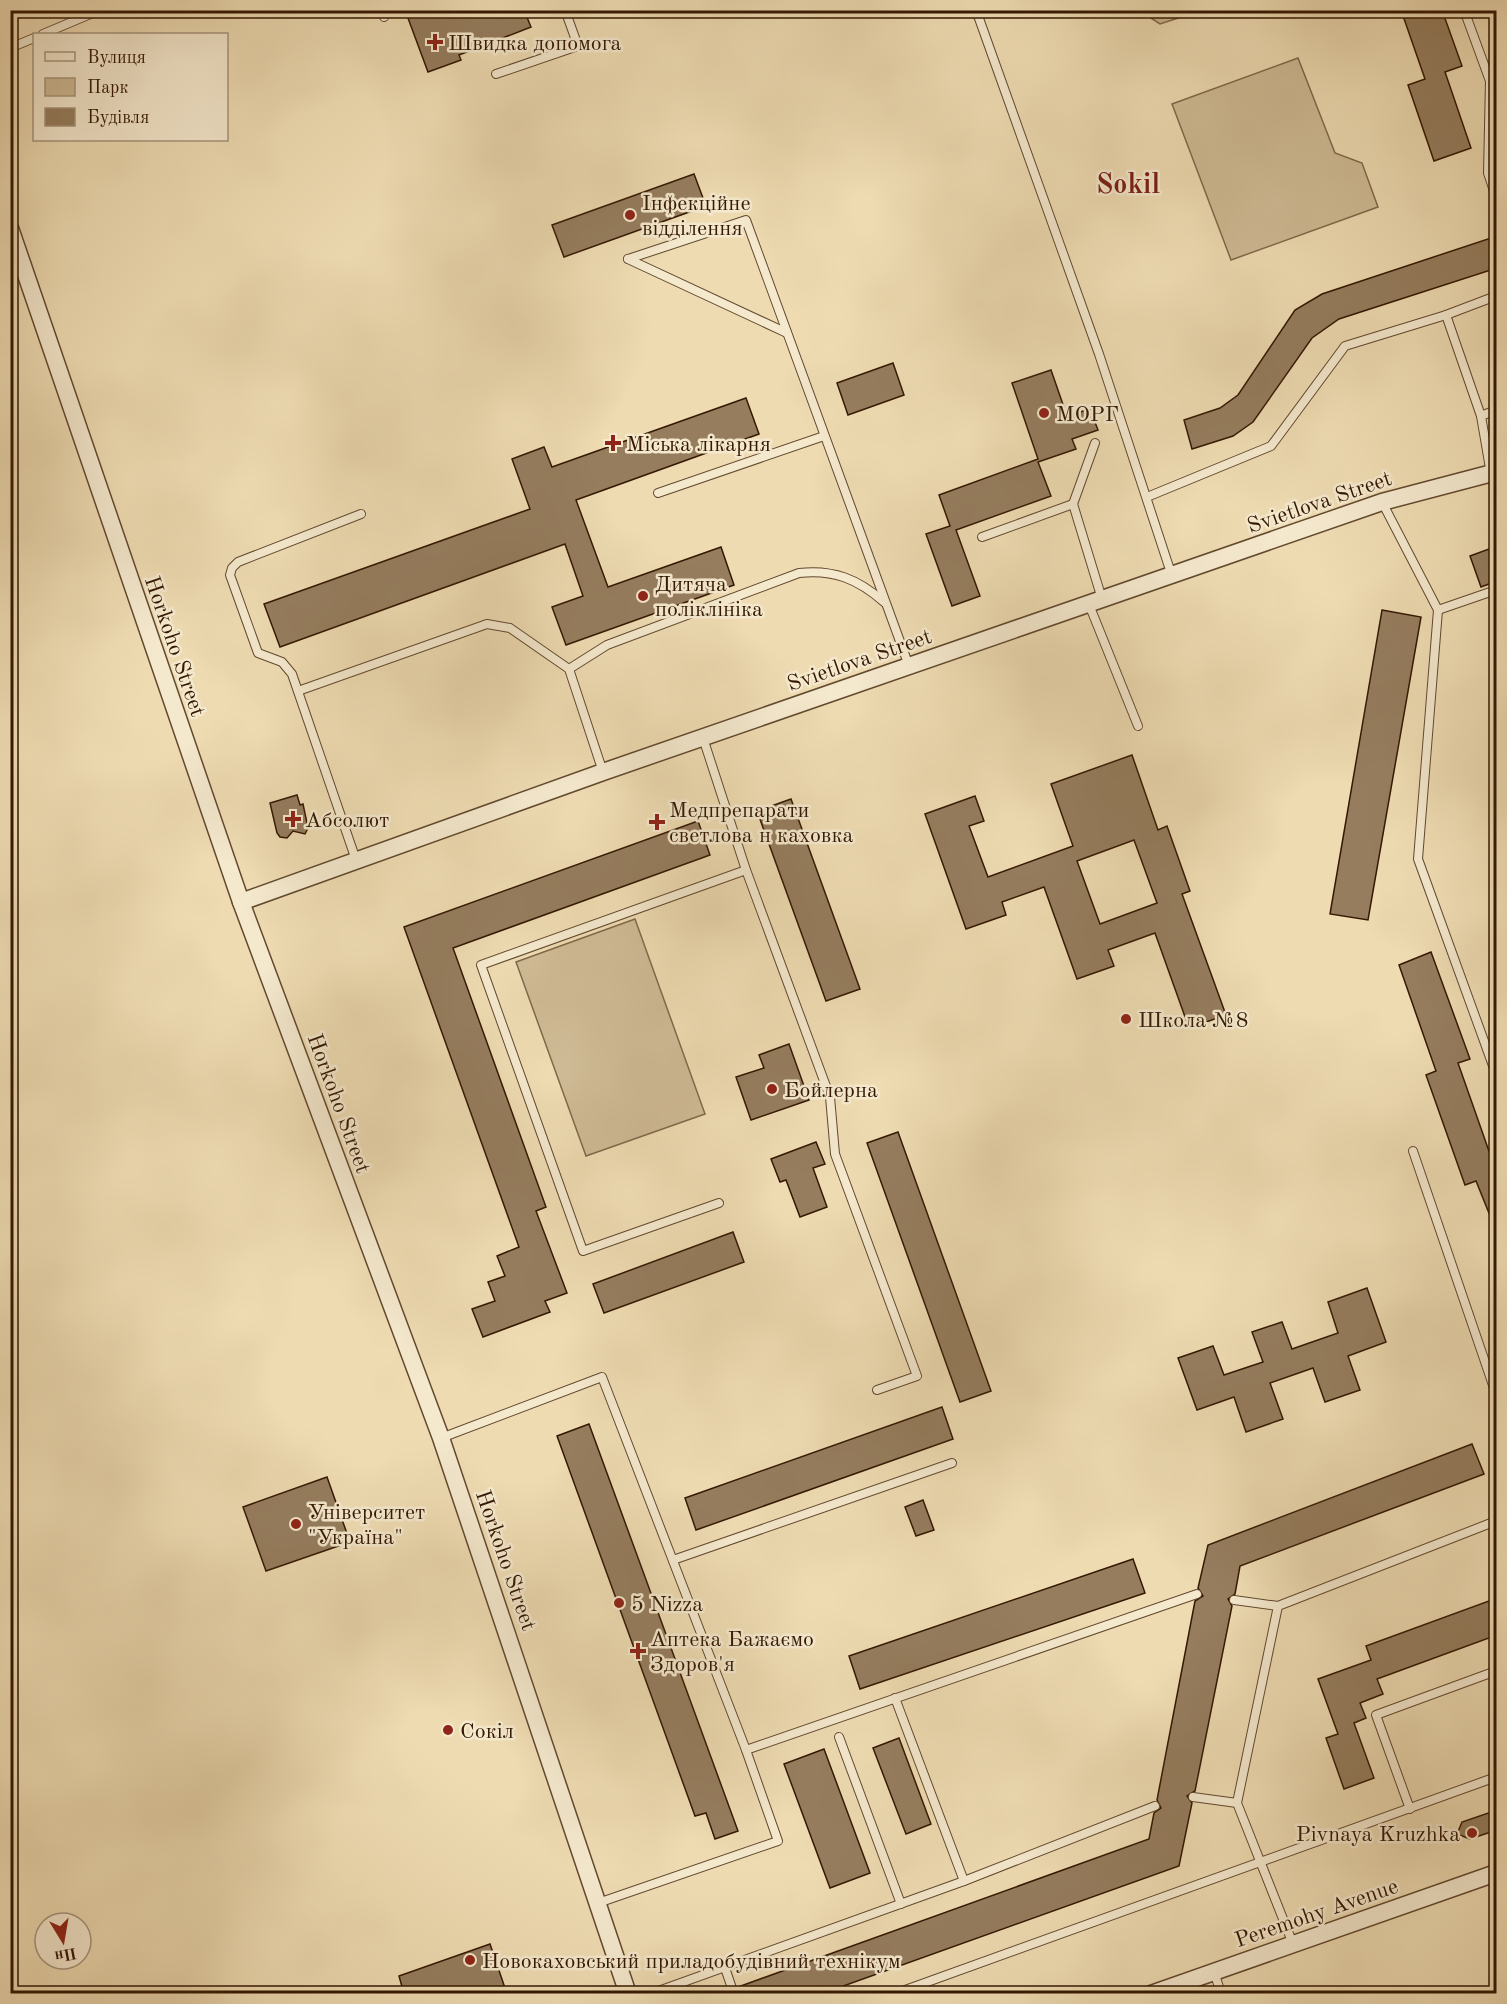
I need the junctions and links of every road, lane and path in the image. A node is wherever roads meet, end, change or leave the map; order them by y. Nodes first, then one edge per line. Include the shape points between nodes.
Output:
1 (100, 10) edge
2 (565, 10) edge
3 (976, 10) edge
4 (1464, 10) edge
5 (45, 33) edge
6 (33, 38) edge
7 (10, 48) edge
8 (496, 74) dead end
9 (1497, 197) edge
10 (10, 228) edge
11 (1497, 296) edge
12 (1446, 315) junction
13 (787, 333) junction
14 (1497, 410) edge
15 (1480, 416) junction
16 (824, 436) junction
17 (1095, 443) dead end
18 (1494, 473) edge
19 (658, 493) dead end
20 (1147, 497) junction
21 (1382, 501) junction
22 (1073, 504) junction
23 (361, 514) dead end
24 (982, 537) dead end
25 (1172, 576) junction
26 (1497, 590) edge
27 (1095, 601) junction
28 (885, 603) junction
29 (1438, 610) junction
30 (909, 666) junction
31 (569, 669) junction
32 (298, 691) junction
33 (1138, 726) dead end
34 (703, 738) junction
35 (603, 772) junction
36 (356, 860) junction
37 (746, 870) junction
38 (241, 902) junction
39 (1497, 1045) edge
40 (1487, 1049) junction
41 (1497, 1074) edge
42 (1413, 1152) dead end
43 (719, 1203) dead end
44 (877, 1390) dead end
45 (1497, 1394) edge
46 (441, 1438) junction
47 (952, 1462) dead end
48 (1497, 1521) edge
49 (672, 1560) junction
50 (1197, 1594) dead end
51 (1234, 1600) dead end
52 (1278, 1606) junction
53 (1497, 1671) edge
54 (895, 1698) junction
55 (839, 1737) dead end
56 (746, 1750) junction
57 (1497, 1777) edge
58 (1193, 1797) dead end
59 (1237, 1803) junction
60 (1155, 1806) dead end
61 (1410, 1809) junction
62 (1262, 1862) junction
63 (1497, 1873) edge
64 (964, 1881) junction
65 (598, 1904) junction
66 (901, 1904) junction
67 (1293, 1944) junction
68 (725, 1968) junction
69 (1214, 1971) junction
70 (628, 1994) edge
71 (650, 1994) edge
72 (734, 1994) edge
73 (894, 1994) edge
74 (1151, 1994) edge
75 (1221, 1994) edge

1 - 5 lane
2 - 8 lane via 578,46
3 - 20 lane
4 - 9 lane via 1490,81 1488,173
6 - 7 lane
10 - 38 street, Horkoho Street
11 - 12 lane
12 - 15 lane
12 - 20 lane via 1345,346 1271,446
13 - 13 lane via 746,220 628,259 734,309
13 - 16 lane
14 - 15 lane
15 - 18 lane
16 - 19 lane
16 - 28 lane
17 - 22 lane
18 - 21 street, Svietlova Street
20 - 25 lane
21 - 25 street, Svietlova Street
21 - 29 lane
22 - 24 lane
22 - 27 lane
23 - 32 lane via 238,562 232,568 230,581 258,653 282,662
25 - 27 street, Svietlova Street
26 - 29 lane
27 - 30 street, Svietlova Street
27 - 33 lane
28 - 30 lane
28 - 31 lane via 848,577 824,572 799,573 607,645
29 - 40 lane via 1418,859
30 - 34 street, Svietlova Street
31 - 32 lane via 510,628 487,624
31 - 35 lane
32 - 36 lane
34 - 35 street, Svietlova Street
34 - 37 lane
35 - 36 street, Svietlova Street
36 - 38 street, Svietlova Street
37 - 43 lane via 481,965 583,1251
37 - 44 lane via 830,1097 835,1154 917,1376
38 - 46 street, Horkoho Street
39 - 40 lane
40 - 41 lane
42 - 45 lane
46 - 49 lane via 602,1377
46 - 65 street, Horkoho Street
47 - 49 lane
48 - 52 lane
49 - 56 lane
50 - 54 lane
51 - 52 lane
52 - 59 lane
53 - 61 lane via 1376,1715
54 - 56 lane
54 - 64 lane
55 - 66 lane
56 - 65 lane via 778,1841
57 - 61 lane
58 - 59 lane
59 - 62 lane
60 - 64 lane
61 - 62 lane
62 - 67 lane
62 - 73 lane
63 - 67 street, Peremohy Avenue
64 - 66 lane
65 - 70 street, Horkoho Street
66 - 68 lane
67 - 69 street, Peremohy Avenue
68 - 71 lane
68 - 72 lane
69 - 74 street, Peremohy Avenue
69 - 75 lane

